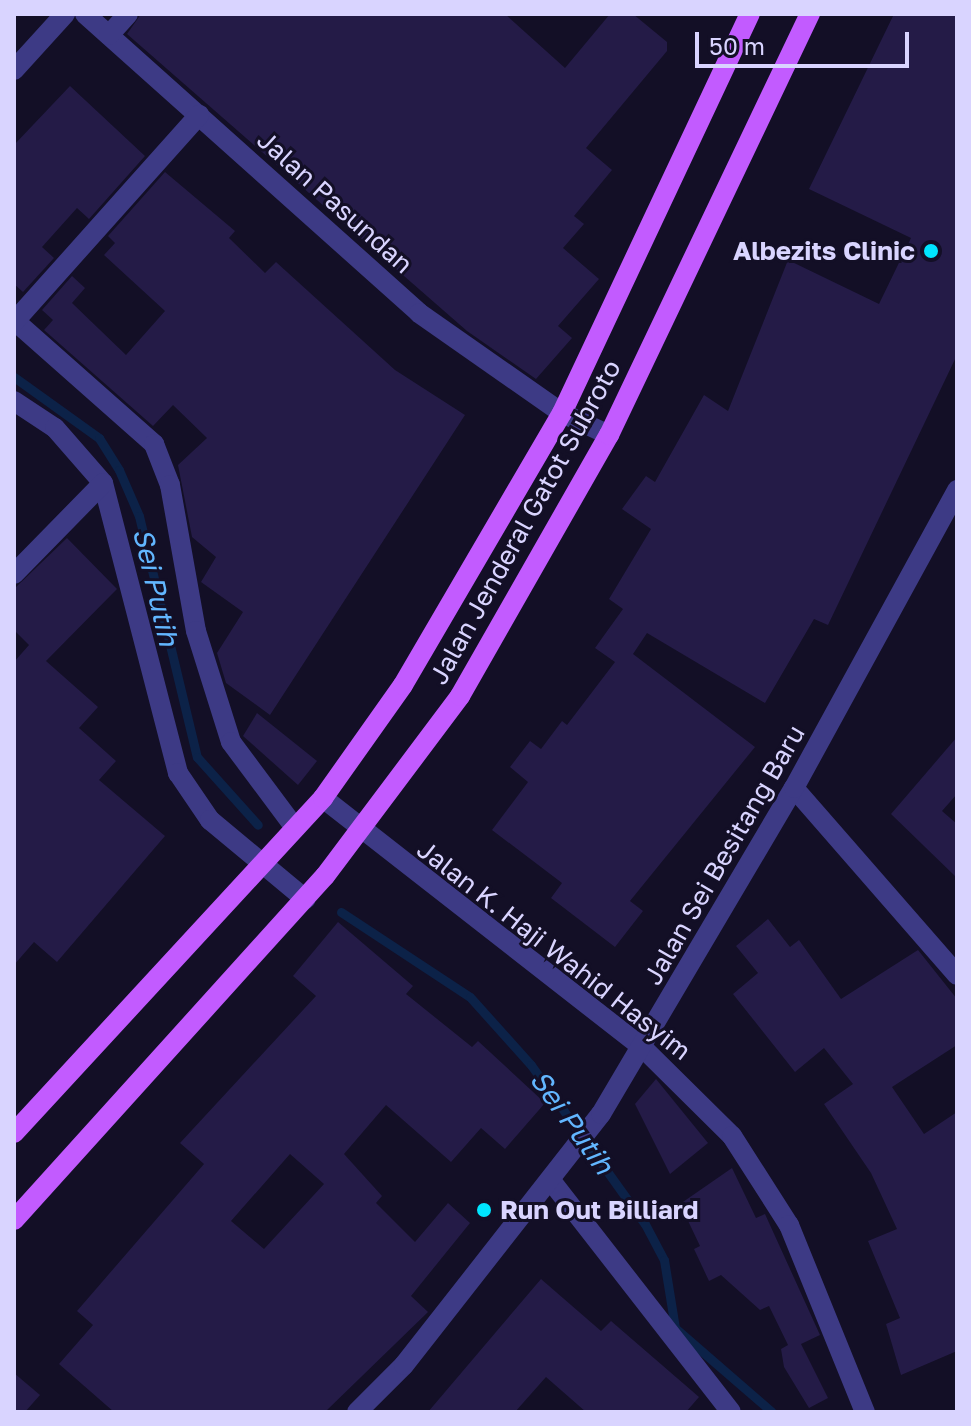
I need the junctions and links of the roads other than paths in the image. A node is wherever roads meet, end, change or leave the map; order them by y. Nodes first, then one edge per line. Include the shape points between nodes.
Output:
1 (65, 14) edge
2 (85, 14) edge
3 (128, 14) edge
4 (750, 14) edge
5 (810, 14) edge
6 (109, 35) junction
7 (14, 70) edge
8 (199, 115) junction
9 (15, 322) edge
10 (14, 401) edge
11 (562, 413) junction
12 (609, 435) junction
13 (103, 483) junction
14 (957, 490) edge
15 (14, 574) edge
16 (794, 788) junction
17 (323, 798) junction
18 (362, 827) junction
19 (295, 828) junction
20 (263, 865) junction
21 (305, 899) junction
22 (957, 975) edge
23 (643, 1048) junction
24 (14, 1133) edge
25 (552, 1182) junction
26 (14, 1220) edge
27 (357, 1412) edge
28 (731, 1412) edge
29 (865, 1412) edge

1 - 7 street
2 - 6 street, Jalan Pasundan
3 - 6 street
4 - 11 main road, Jalan Jenderal Gatot Subroto
5 - 12 main road, Jalan Jenderal Gatot Subroto
6 - 8 street, Jalan Pasundan
8 - 9 street
8 - 11 street, Jalan Pasundan via 419,313
9 - 19 street via 154,444 170,485 196,631 231,742
10 - 13 street via 55,428
11 - 12 street, Jalan Pasundan
11 - 17 main road, Jalan Jenderal Gatot Subroto via 403,685
12 - 18 main road, Jalan Jenderal Gatot Subroto via 460,696
13 - 15 street
13 - 20 street via 178,773 210,820
14 - 16 street, Jalan Sei Besitang Baru
16 - 22 street
16 - 23 street, Jalan Sei Besitang Baru
17 - 18 street, Jalan K. Haji Wahid Hasyim
17 - 19 main road, Jalan Jenderal Gatot Subroto
18 - 21 main road, Jalan Jenderal Gatot Subroto
18 - 23 street, Jalan K. Haji Wahid Hasyim
19 - 20 main road, Jalan Jenderal Gatot Subroto
20 - 21 street
20 - 24 main road, Jalan Jenderal Gatot Subroto
21 - 26 main road, Jalan Jenderal Gatot Subroto
23 - 25 street, Jalan Sei Besitang Baru
23 - 29 street, Jalan K. Haji Wahid Hasyim via 732,1136 762,1180 822,1297
25 - 27 street, Jalan Sei Besitang Baru
25 - 28 street

